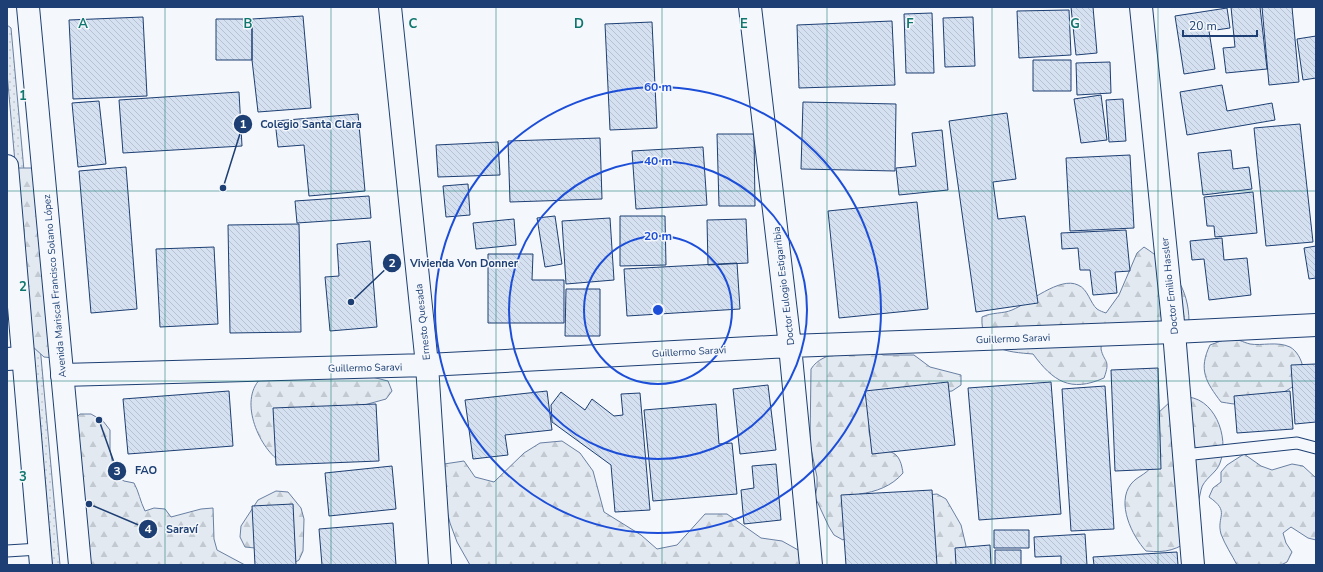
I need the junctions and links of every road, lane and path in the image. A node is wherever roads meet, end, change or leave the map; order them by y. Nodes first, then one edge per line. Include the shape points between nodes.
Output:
1 (28, 7) edge
2 (390, 7) edge
3 (750, 7) edge
4 (1141, 7) edge
5 (7, 166) edge
6 (1316, 325) edge
7 (1174, 332) junction
8 (790, 346) junction
9 (15, 359) edge
10 (427, 366) junction
11 (62, 375) junction
12 (1316, 448) edge
13 (1184, 455) junction
14 (7, 551) edge
15 (40, 557) edge
16 (80, 565) edge
17 (440, 565) edge
18 (811, 565) edge
19 (1193, 565) edge

1 - 11 main road, Avenida Mariscal Francisco Solano López
2 - 10 main road, Ernesto Quesada
3 - 8 main road, Doctor Eulogio Estigarribia
4 - 7 main road, Doctor Emilio Hassler
5 - 9 main road
6 - 7 main road, Guillermo Saravi
7 - 8 main road, Guillermo Saravi
7 - 13 main road, Doctor Emilio Hassler
8 - 10 main road, Guillermo Saravi
8 - 18 main road, Doctor Eulogio Estigarribia
9 - 15 main road
10 - 11 main road, Guillermo Saravi
10 - 17 main road, Ernesto Quesada
11 - 16 main road, Avenida Mariscal Francisco Solano López
12 - 13 lane via 1297,443
13 - 19 main road, Doctor Emilio Hassler
14 - 15 lane

